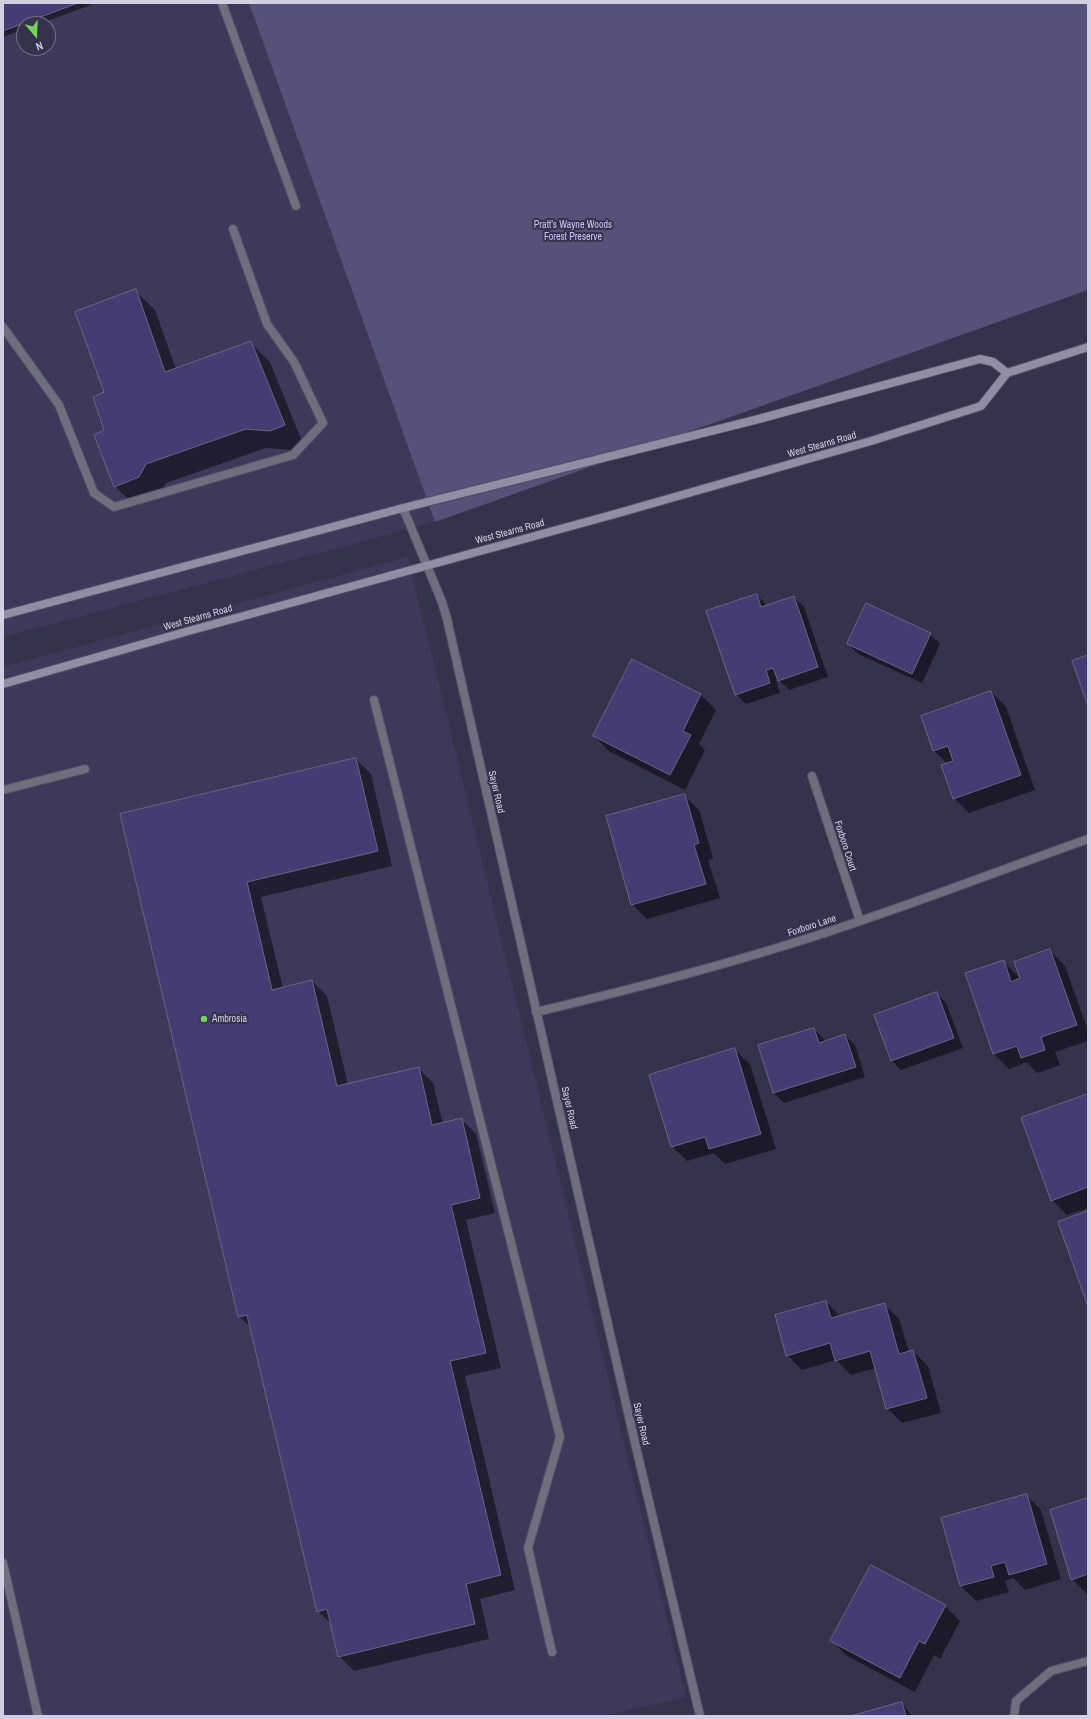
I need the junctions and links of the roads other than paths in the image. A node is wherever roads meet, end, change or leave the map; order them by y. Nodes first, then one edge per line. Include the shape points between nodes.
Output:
1 (222, 3) edge
2 (296, 206) dead end
3 (234, 229) dead end
4 (3, 327) edge
5 (1088, 347) edge
6 (1007, 373) junction
7 (403, 508) junction
8 (427, 565) junction
9 (3, 615) edge
10 (3, 684) edge
11 (374, 700) dead end
12 (85, 769) dead end
13 (812, 776) dead end
14 (3, 790) edge
15 (1088, 839) edge
16 (860, 922) junction
17 (536, 1012) junction
18 (3, 1563) edge
19 (552, 1652) dead end
20 (1088, 1661) edge
21 (38, 1716) edge
22 (700, 1716) edge
23 (1014, 1716) edge

1 - 2 street
3 - 4 street via 267,324 294,362 323,423 293,455 114,507 94,493 59,405
5 - 6 main road
6 - 7 main road via 992,362 980,360 755,420
6 - 8 main road, West Stearns Road via 981,406 871,441
7 - 8 street, Sayer Road
7 - 9 main road
8 - 10 main road, West Stearns Road
8 - 17 street, Sayer Road via 442,602
11 - 19 street via 560,1437 528,1548
12 - 14 street
13 - 16 street, Foxboro Court
15 - 16 street, Foxboro Lane
16 - 17 street, Foxboro Lane via 713,967
17 - 22 street, Sayer Road
18 - 21 street
20 - 23 street via 1051,1671 1016,1701

